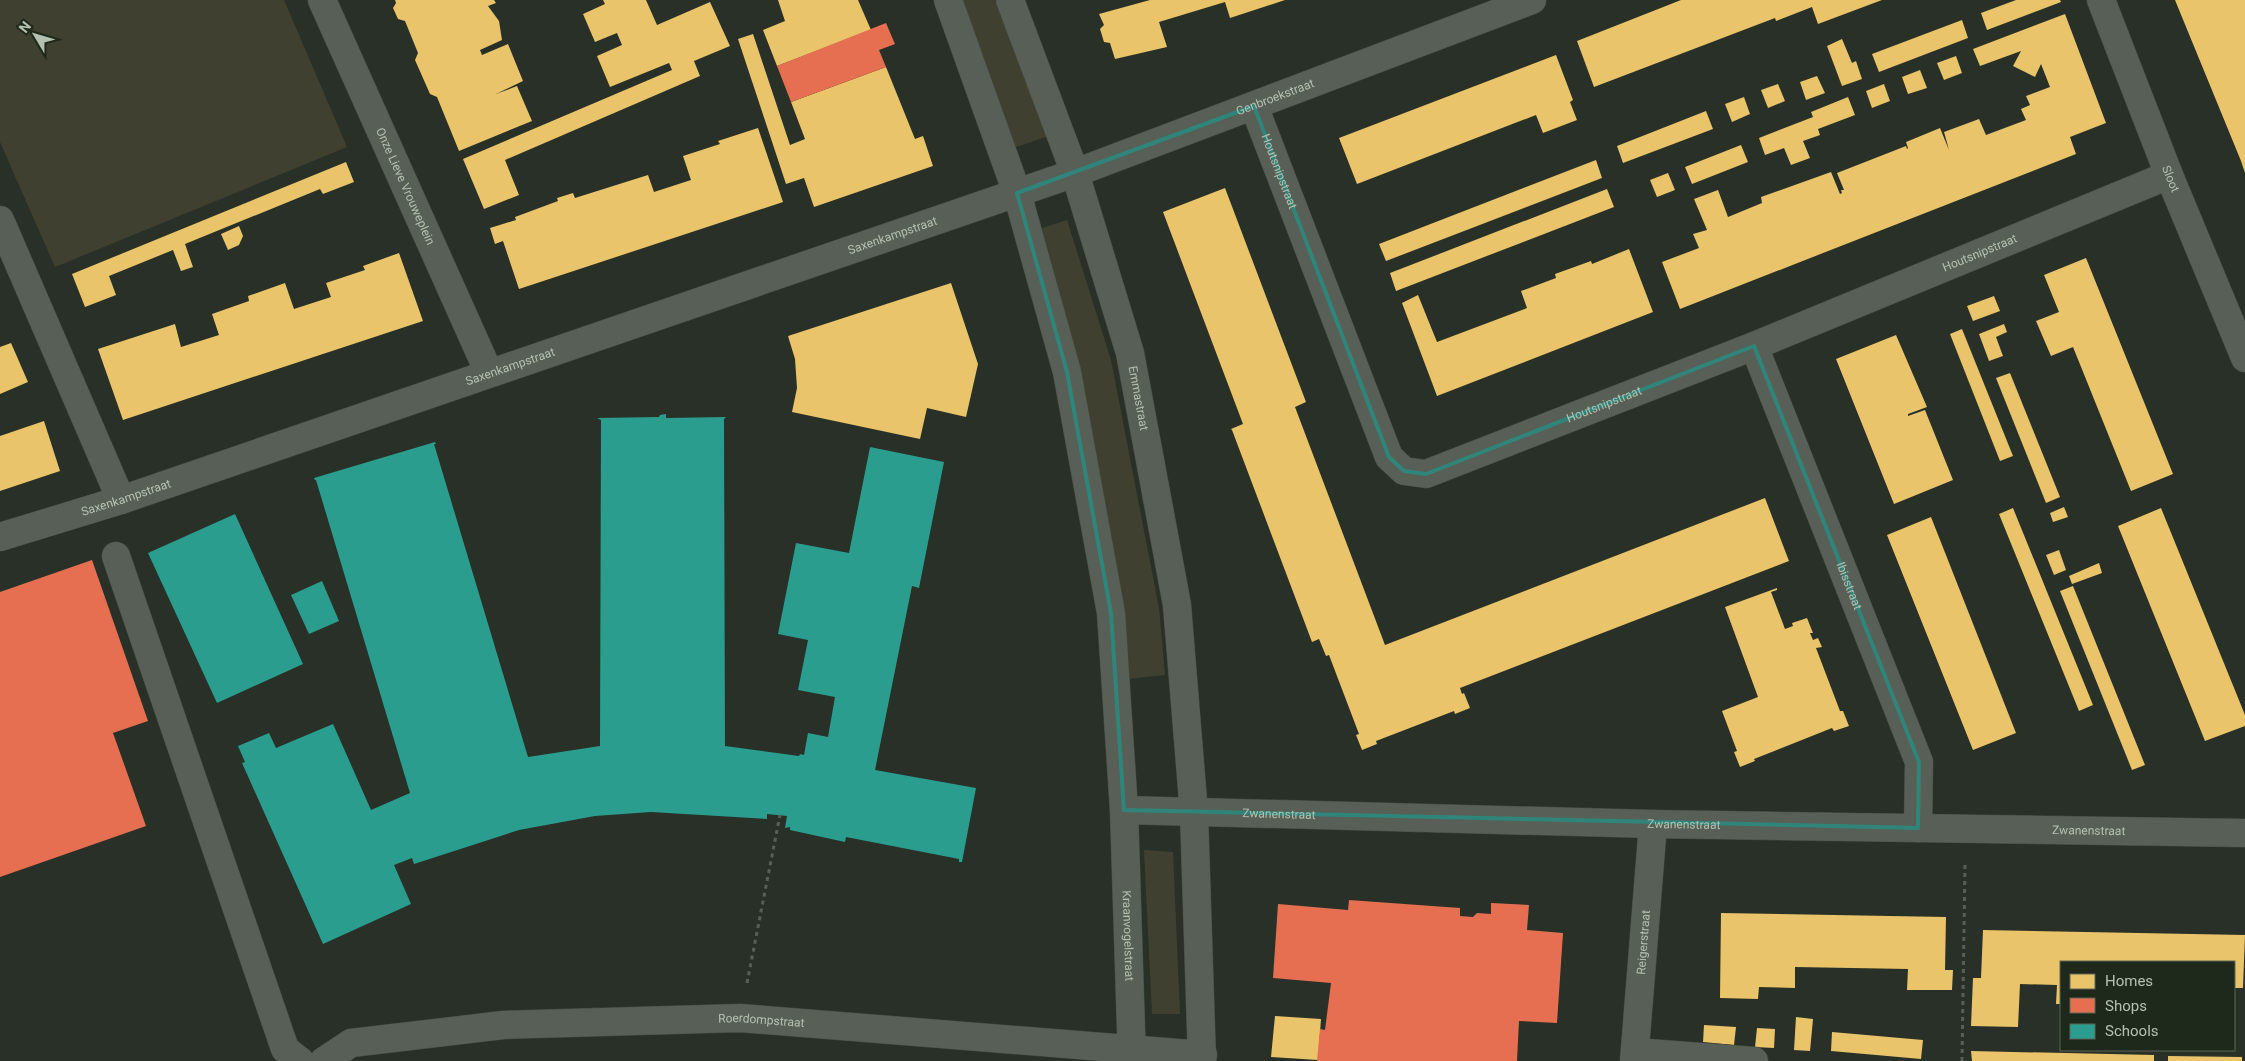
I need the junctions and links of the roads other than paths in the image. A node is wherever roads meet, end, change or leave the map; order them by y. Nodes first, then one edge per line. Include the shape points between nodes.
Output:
1 (322, 0) edge
2 (948, 0) edge
3 (1010, 0) edge
4 (1532, 0) edge
5 (2101, 0) edge
6 (1254, 106) junction
7 (1076, 173) junction
8 (2169, 175) junction
9 (1017, 193) junction
10 (0, 220) edge
11 (1754, 346) junction
12 (2245, 358) edge
13 (489, 373) junction
14 (121, 500) junction
15 (0, 536) edge
16 (116, 556) dead end
17 (1124, 810) junction
18 (1194, 814) junction
19 (1653, 824) junction
20 (1918, 828) junction
21 (2245, 833) edge
22 (1132, 1055) edge
23 (1634, 1056) edge
24 (1203, 1058) edge
25 (300, 1061) edge
26 (324, 1061) edge
27 (1754, 1061) edge

1 - 13 street, Onze Lieve Vrouweplein
2 - 9 street
3 - 7 street, Emmastraat
4 - 6 street, Genbroekstraat
5 - 8 street, Sloot
6 - 7 street, Genbroekstraat
6 - 11 street, Houtsnipstraat via 1390,457 1404,471 1426,474
7 - 9 street, Genbroekstraat
7 - 18 street, Emmastraat via 1130,353 1175,595
8 - 11 street, Houtsnipstraat
8 - 12 street, Sloot
9 - 13 street, Saxenkampstraat
9 - 17 street via 1067,372 1111,613
10 - 14 street
11 - 20 street, Ibisstraat via 1919,762
13 - 14 street, Saxenkampstraat
14 - 15 street, Saxenkampstraat
16 - 25 street via 285,1049
17 - 18 street, Zwanenstraat
17 - 22 street, Kraanvogelstraat
18 - 19 street, Zwanenstraat
18 - 24 street
19 - 20 street, Zwanenstraat
19 - 23 street, Reigerstraat
20 - 21 street, Zwanenstraat
22 - 24 street, Roerdompstraat
22 - 26 street, Roerdompstraat via 740,1018 503,1025 351,1043
23 - 27 street

